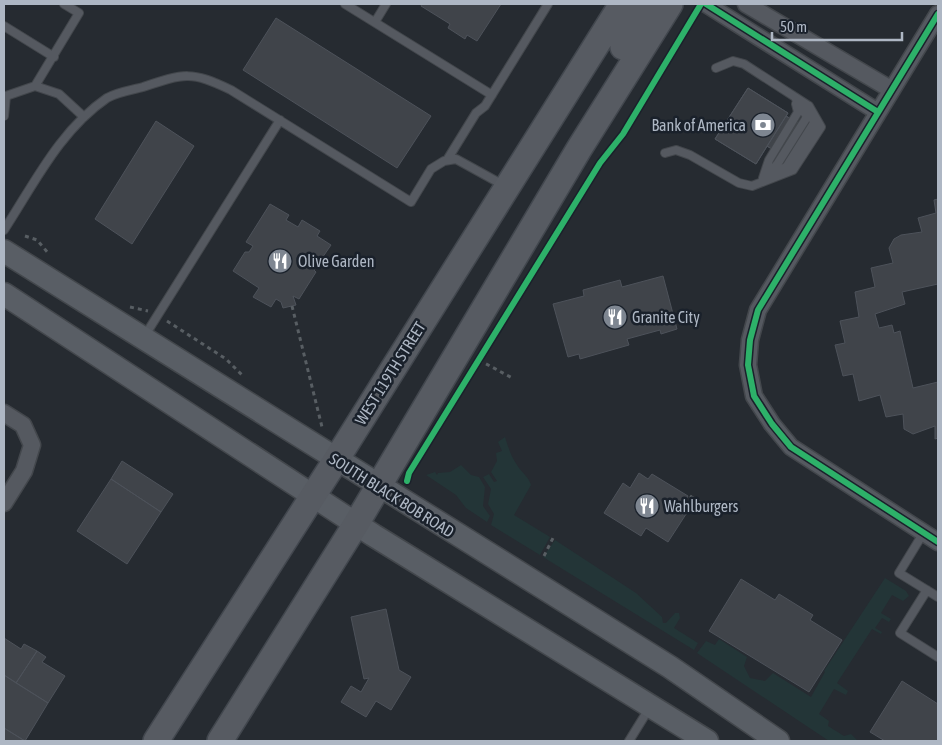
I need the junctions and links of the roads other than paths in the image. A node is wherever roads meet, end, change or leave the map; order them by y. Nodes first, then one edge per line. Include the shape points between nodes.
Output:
1 (64, 4) edge
2 (345, 4) edge
3 (386, 4) edge
4 (548, 4) edge
5 (622, 4) edge
6 (648, 4) edge
7 (670, 4) edge
8 (706, 4) edge
9 (746, 4) edge
10 (937, 18) edge
11 (375, 22) junction
12 (4, 26) edge
13 (54, 57) junction
14 (716, 68) dead end
15 (35, 86) junction
16 (892, 90) junction
17 (5, 96) edge
18 (492, 96) junction
19 (795, 96) junction
20 (878, 112) junction
21 (4, 116) edge
22 (84, 117) junction
23 (280, 120) junction
24 (579, 150) junction
25 (665, 153) dead end
26 (447, 160) junction
27 (761, 182) junction
28 (507, 187) junction
29 (4, 230) edge
30 (4, 251) edge
31 (4, 294) edge
32 (143, 339) junction
33 (4, 413) edge
34 (336, 460) junction
35 (379, 486) junction
36 (313, 496) junction
37 (4, 503) edge
38 (356, 524) junction
39 (924, 532) junction
40 (938, 542) edge
41 (927, 590) junction
42 (938, 597) edge
43 (938, 657) edge
44 (650, 707) junction
45 (156, 741) edge
46 (220, 741) edge
47 (629, 741) edge
48 (707, 741) edge
49 (778, 741) edge

1 - 13 lane via 79,14
2 - 11 lane
3 - 11 lane
4 - 18 lane
5 - 28 main road, WEST 119TH STREET
6 - 24 main road via 602,83
7 - 24 main road
8 - 20 street
9 - 16 street
10 - 16 street
11 - 18 lane
12 - 13 lane
13 - 15 lane
14 - 19 lane via 733,61 744,64
15 - 17 lane
15 - 22 lane via 58,94
16 - 20 street
17 - 21 lane
18 - 26 lane via 476,113
19 - 27 lane via 798,112 769,160
19 - 27 lane via 809,106 814,123 787,166
20 - 39 street via 758,310 750,340 748,365 754,396 791,447
22 - 23 lane via 109,97 176,76 202,76
22 - 29 lane via 60,143
23 - 26 lane via 411,202 431,169
23 - 32 lane
24 - 35 main road
25 - 27 lane via 676,150 690,155 745,186
26 - 28 lane via 456,159
28 - 34 main road, WEST 119TH STREET
30 - 32 main road, SOUTH BLACK BOB ROAD
31 - 36 main road
32 - 34 main road, SOUTH BLACK BOB ROAD
33 - 37 street via 22,425 32,445 24,472
34 - 35 main road, SOUTH BLACK BOB ROAD
34 - 36 main road, WEST 119TH STREET
35 - 38 main road
35 - 49 main road, SOUTH BLACK BOB ROAD via 670,667
36 - 38 main road
36 - 45 main road, WEST 119TH STREET
38 - 44 main road
38 - 46 main road
39 - 40 street
39 - 41 lane via 899,573
41 - 42 lane
41 - 43 lane via 900,633
44 - 47 lane
44 - 48 main road

